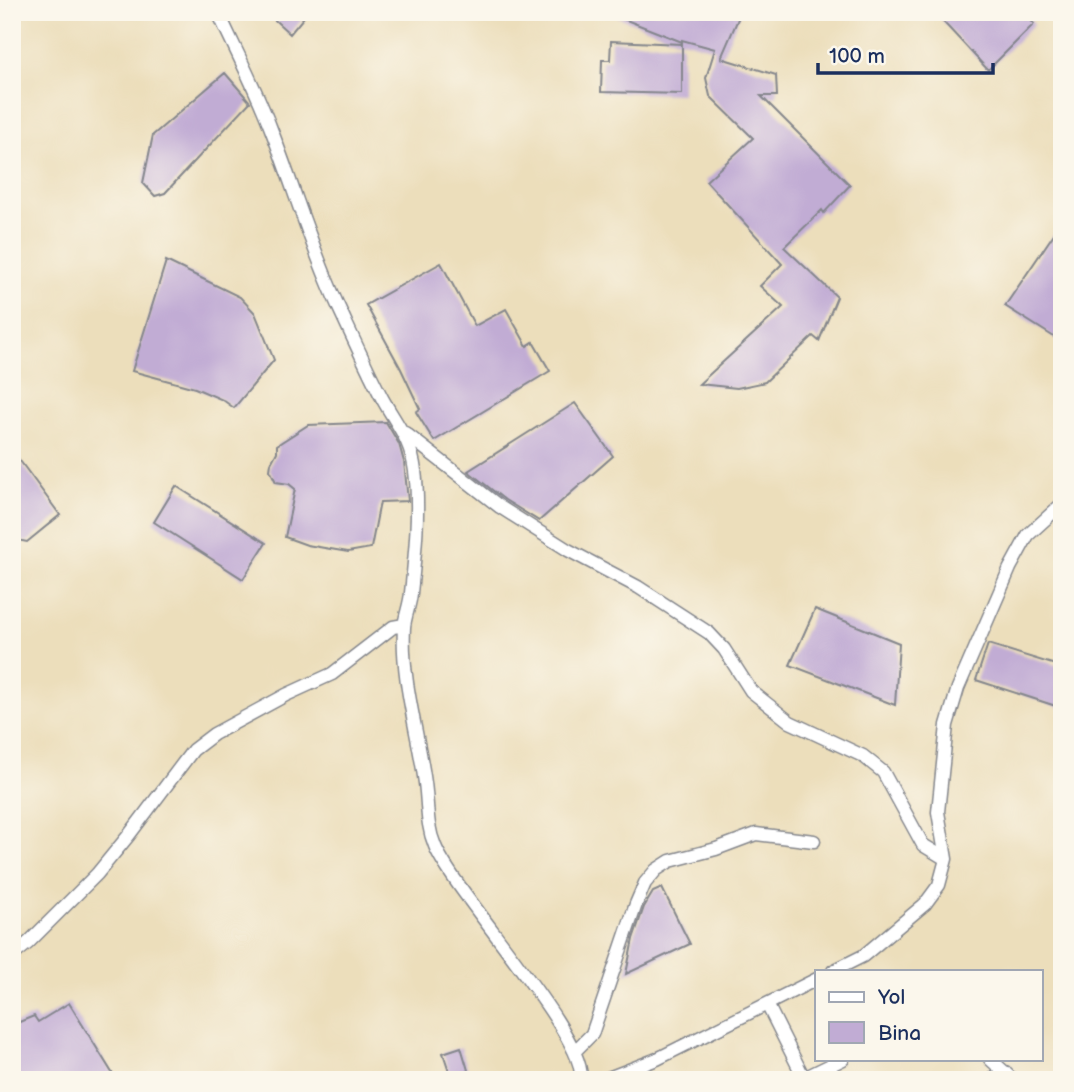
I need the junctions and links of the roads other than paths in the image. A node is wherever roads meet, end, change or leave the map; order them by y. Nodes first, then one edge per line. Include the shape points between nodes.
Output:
1 (218, 12) edge
2 (404, 432) junction
3 (1062, 504) edge
4 (404, 625) junction
5 (814, 841) dead end
6 (946, 859) junction
7 (12, 956) edge
8 (835, 970) edge
9 (815, 980) edge
10 (767, 1004) junction
11 (575, 1051) junction
12 (841, 1060) edge
13 (991, 1060) edge
14 (1009, 1076) edge
15 (803, 1079) edge
16 (580, 1080) edge
17 (603, 1080) edge
18 (990, 1080) edge

1 - 2 street via 271,128 338,305
2 - 4 street via 415,470 416,511 411,596
2 - 6 street via 500,507 709,633 751,691 790,722 863,756 883,772 923,845
3 - 6 street via 1028,535 958,688 947,725 938,812
4 - 7 street via 393,627 332,674 214,734 192,750 97,874
4 - 11 street via 405,663 434,844 449,873
5 - 11 street via 756,834 656,870 636,904 592,1034
6 - 8 street via 939,885 925,904 863,956
9 - 10 street
10 - 15 street
10 - 17 street via 657,1059
11 - 16 street
12 - 15 street
13 - 14 street
14 - 18 street

